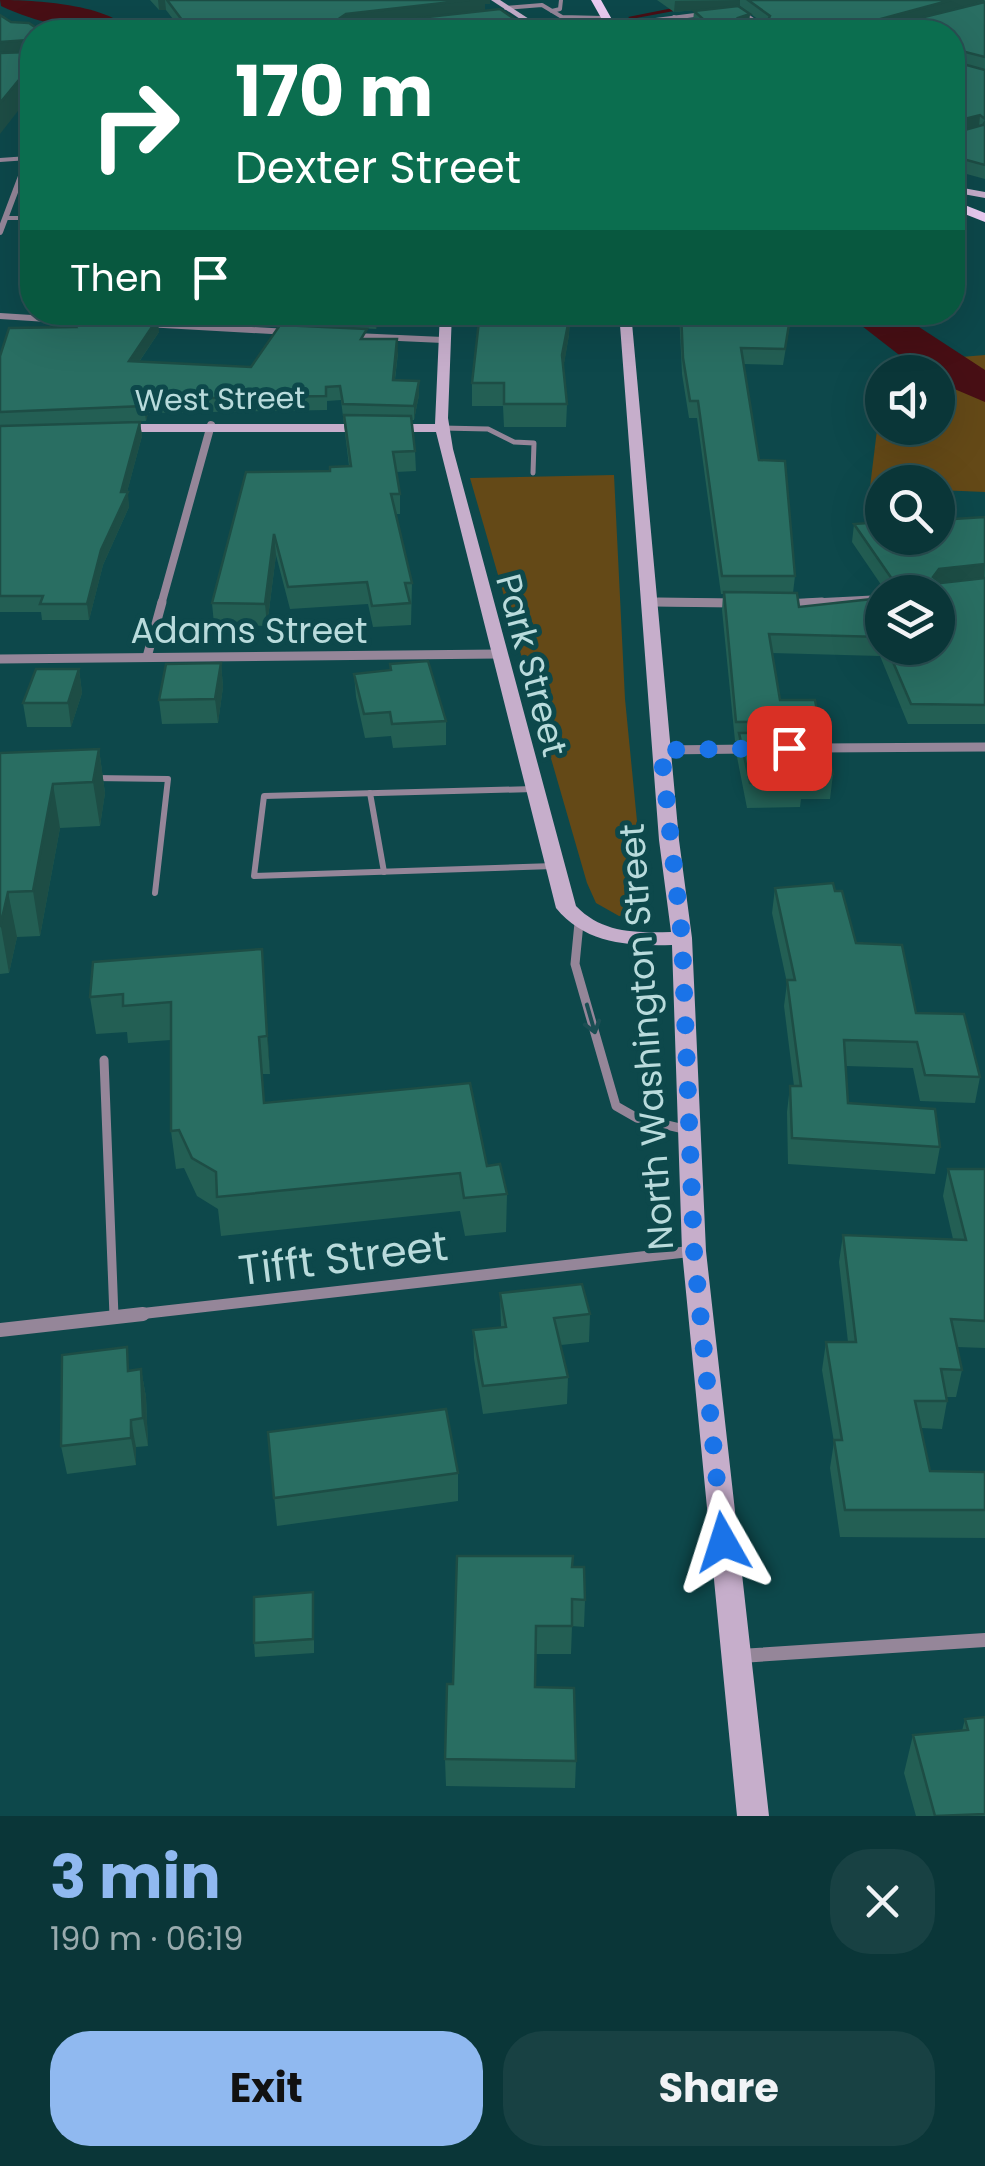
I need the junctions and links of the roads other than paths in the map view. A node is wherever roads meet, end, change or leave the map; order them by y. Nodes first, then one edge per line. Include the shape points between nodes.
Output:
1 (495, 0) edge
2 (561, 0) edge
3 (510, 10) junction
4 (552, 11) junction
5 (738, 12) edge
6 (497, 14) edge
7 (705, 14) edge
8 (716, 16) edge
9 (675, 18) junction
10 (526, 20) edge
11 (579, 20) edge
12 (656, 20) edge
13 (678, 20) edge
14 (754, 20) edge
15 (20, 182) edge
16 (0, 198) edge
17 (13, 198) junction
18 (5, 218) junction
19 (20, 218) edge
20 (0, 231) edge
21 (150, 325) edge
22 (445, 325) edge
23 (626, 325) edge
24 (306, 333) edge
25 (345, 335) edge
26 (443, 340) junction
27 (210, 425) junction
28 (442, 428) junction
29 (92, 429) edge
30 (533, 473) dead end
31 (865, 600) edge
32 (650, 602) junction
33 (740, 603) edge
34 (776, 604) edge
35 (498, 654) junction
36 (147, 657) junction
37 (0, 659) edge
38 (985, 747) edge
39 (807, 748) edge
40 (771, 749) edge
41 (661, 750) junction
42 (88, 778) edge
43 (534, 788) junction
44 (370, 793) junction
45 (554, 866) junction
46 (384, 872) junction
47 (155, 893) dead end
48 (578, 924) junction
49 (682, 938) junction
50 (104, 1060) dead end
51 (688, 1130) junction
52 (694, 1251) junction
53 (114, 1317) junction
54 (0, 1330) edge
55 (985, 1640) edge
56 (734, 1656) junction
57 (753, 1816) edge

1 - 3 main road
2 - 4 lane
3 - 4 lane via 542,5
3 - 6 street
3 - 10 main road
4 - 11 lane
5 - 14 lane
7 - 9 lane
8 - 9 lane
9 - 12 lane
9 - 13 lane
15 - 17 street
16 - 17 lane
17 - 18 street
18 - 19 lane
18 - 20 street
21 - 24 street
22 - 26 main road, Park Street
23 - 32 main road, North Washington Street
25 - 26 street
26 - 28 main road, Park Street
27 - 28 main road, West Street
27 - 29 main road, West Street
27 - 36 street
28 - 30 lane via 488,429 534,443
28 - 35 main road, Park Street
31 - 34 street
32 - 33 street
32 - 41 main road, North Washington Street
35 - 36 street, Adams Street
35 - 43 main road, Park Street
36 - 37 street, Adams Street
38 - 39 street
40 - 41 street
41 - 49 main road, North Washington Street
42 - 47 lane via 168,779
43 - 44 lane
43 - 45 main road, Park Street
44 - 46 lane
44 - 46 lane via 264,796 254,876
45 - 46 lane
45 - 48 main road, Park Street
48 - 49 main road via 622,937
48 -> 51 lane via 575,964 616,1106
49 - 51 main road, North Washington Street
50 - 53 lane
51 - 52 main road, North Washington Street
52 - 53 street, Tifft Street
52 - 56 main road, North Washington Street
53 - 54 street, Tifft Street
55 - 56 street
56 - 57 main road, North Washington Street

